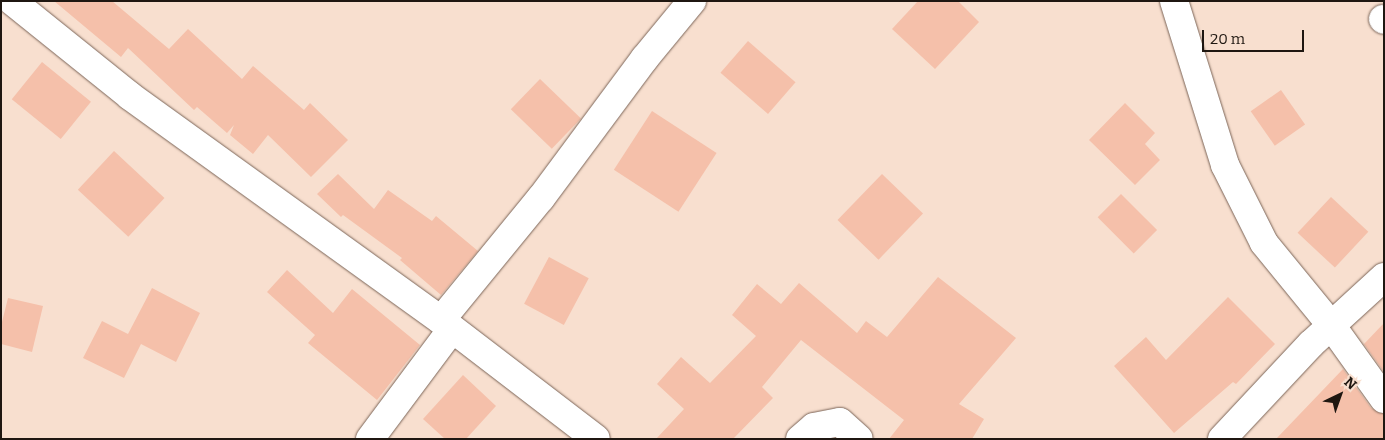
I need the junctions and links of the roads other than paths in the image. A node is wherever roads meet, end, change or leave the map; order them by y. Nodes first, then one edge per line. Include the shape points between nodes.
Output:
1 (12, 1) edge
2 (692, 1) edge
3 (1174, 1) edge
4 (1384, 277) edge
5 (446, 324) junction
6 (1331, 325) junction
7 (1384, 399) edge
8 (598, 438) edge
9 (370, 439) edge
10 (800, 439) edge
11 (860, 439) edge
12 (1222, 439) edge

1 - 5 street via 130,96
2 - 5 street via 645,58
3 - 6 street via 1225,165 1264,243
4 - 6 street
5 - 8 street
5 - 9 street
6 - 7 street
6 - 12 street
10 - 11 street via 814,427 840,422

